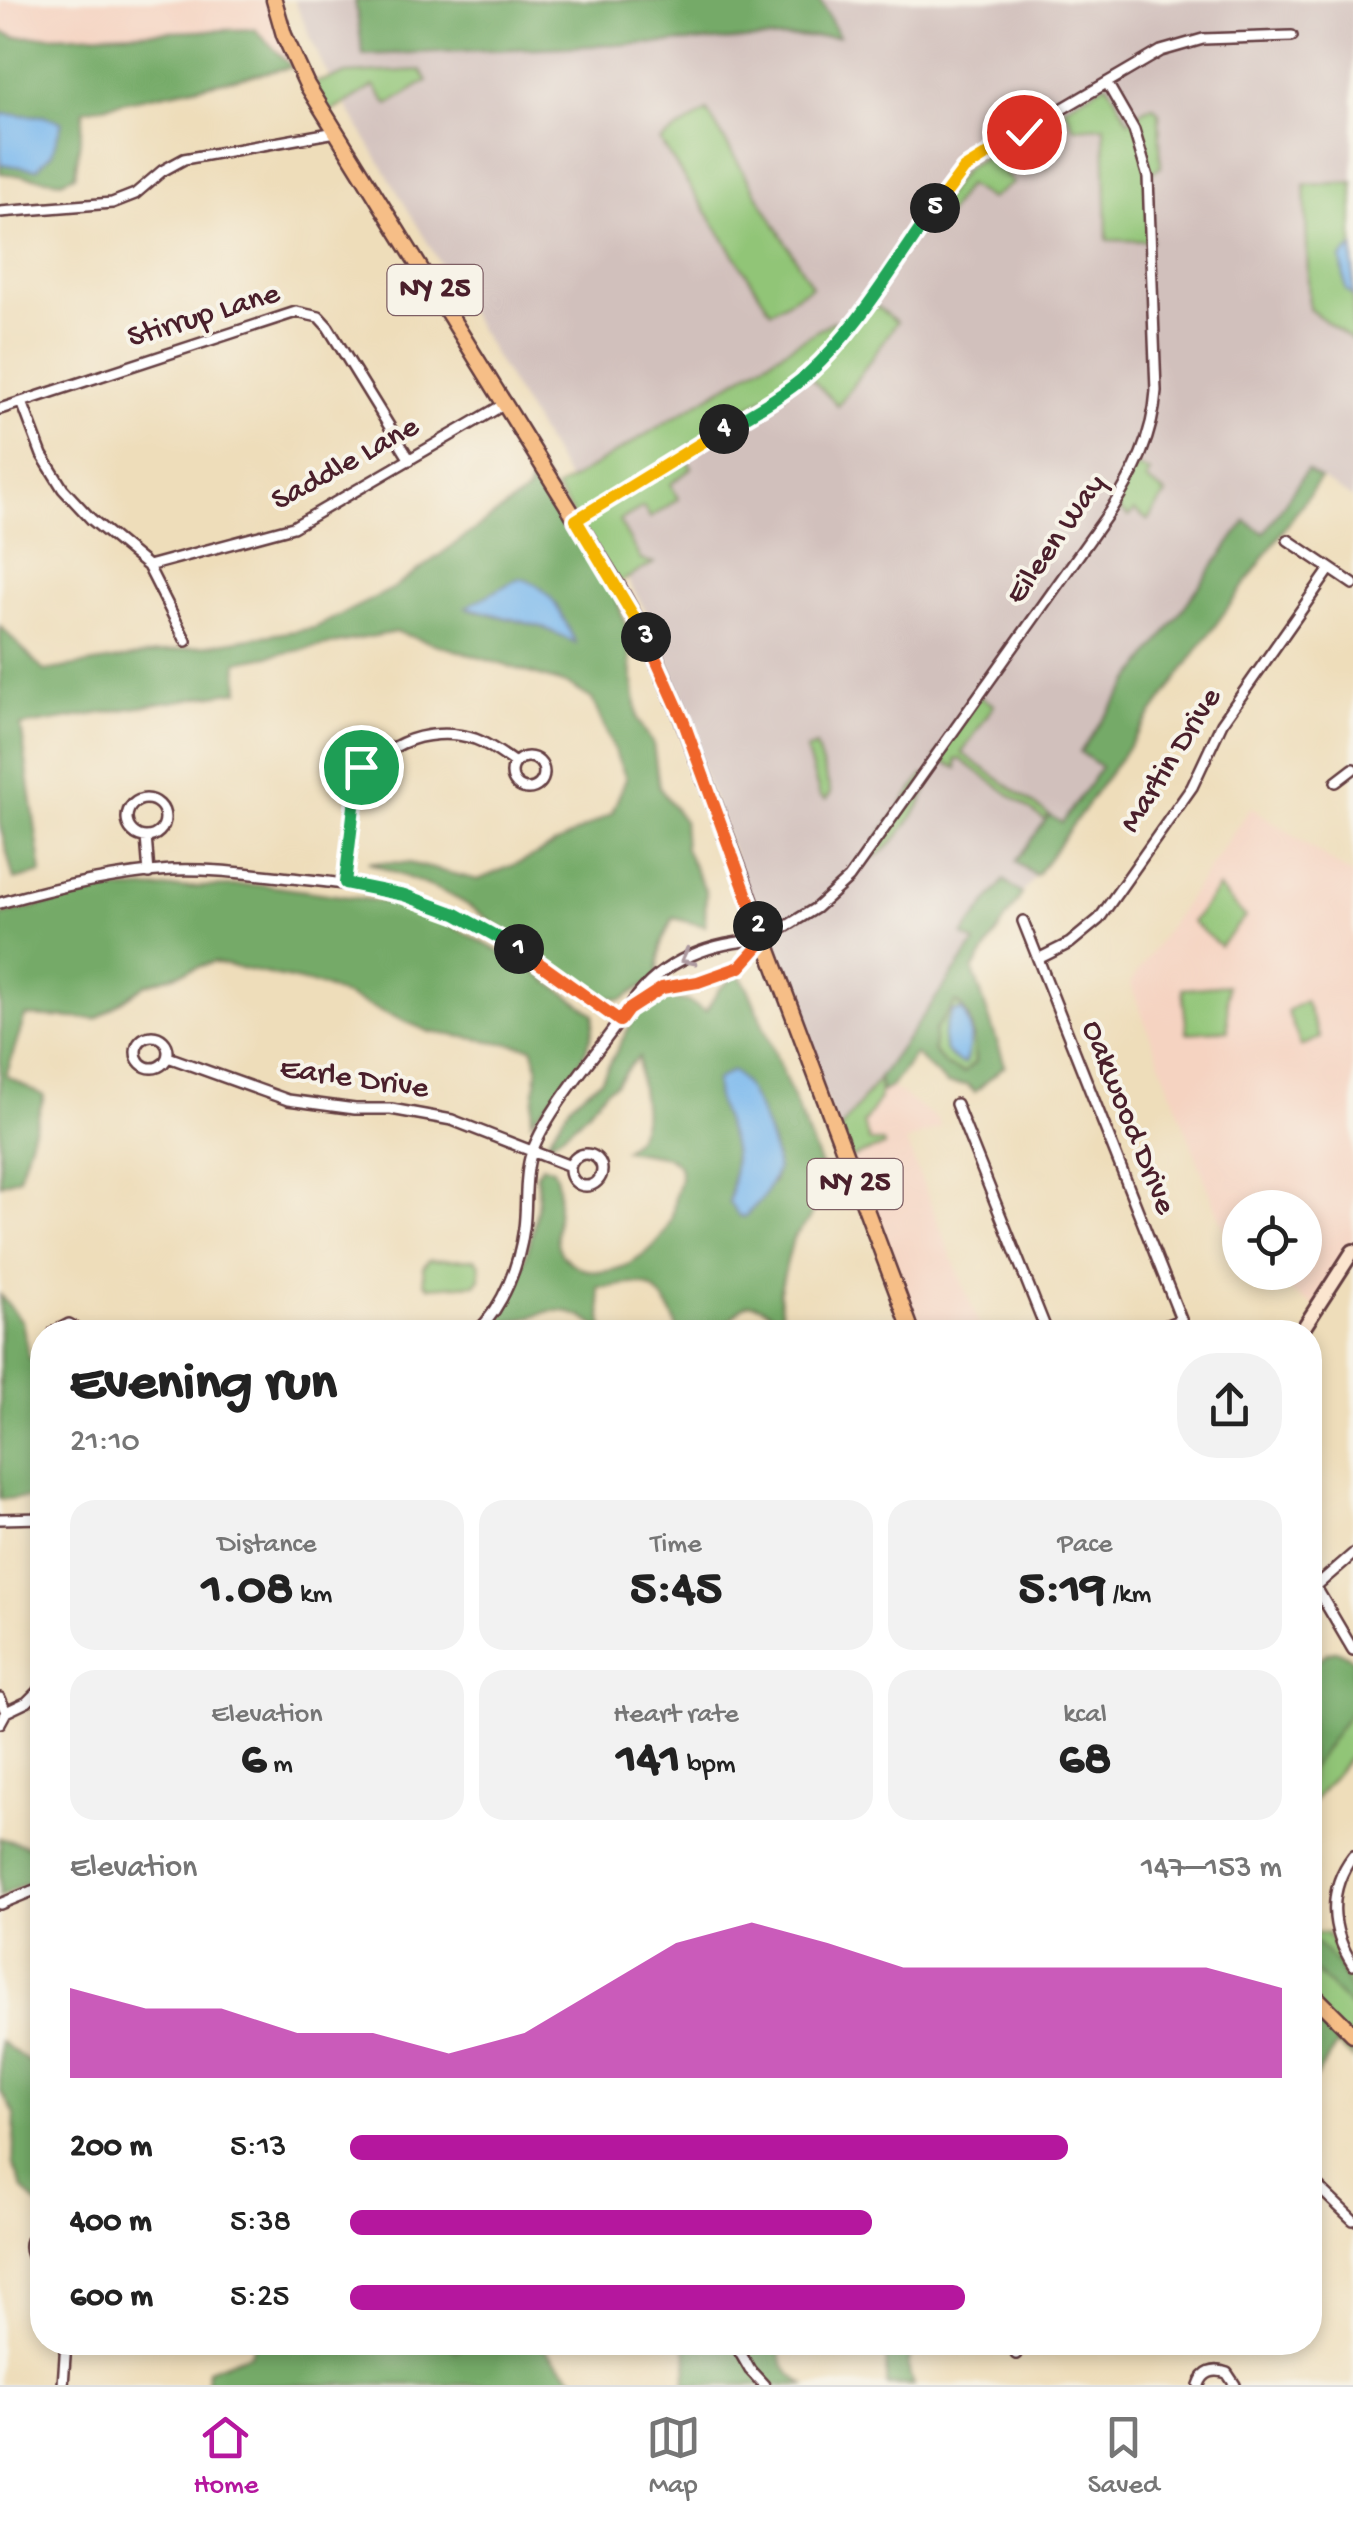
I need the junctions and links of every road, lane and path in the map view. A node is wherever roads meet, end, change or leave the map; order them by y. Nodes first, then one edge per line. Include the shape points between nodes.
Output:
1 (274, 0) edge
2 (1292, 36) dead end
3 (1106, 82) junction
4 (336, 132) junction
5 (0, 212) edge
6 (22, 402) junction
7 (504, 406) junction
8 (0, 409) edge
9 (410, 460) junction
10 (576, 520) junction
11 (1288, 540) dead end
12 (148, 566) junction
13 (1330, 569) junction
14 (1353, 584) edge
15 (186, 641) dead end
16 (388, 749) junction
17 (515, 763) dead end
18 (1353, 769) edge
19 (367, 774) junction
20 (1336, 782) dead end
21 (146, 837) junction
22 (149, 873) junction
23 (345, 883) junction
24 (0, 903) edge
25 (1023, 921) dead end
26 (764, 940) junction
27 (1038, 959) junction
28 (628, 1010) junction
29 (620, 1021) junction
30 (168, 1057) dead end
31 (956, 1104) dead end
32 (533, 1152) junction
33 (570, 1166) dead end
34 (1353, 1251) edge
35 (485, 1320) edge
36 (907, 1320) edge
37 (1042, 1320) edge
38 (1180, 1320) edge
39 (1309, 1320) edge
40 (30, 1518) edge
41 (0, 1519) edge
42 (1353, 1554) edge
43 (1322, 1575) edge
44 (1322, 1597) edge
45 (1353, 1650) edge
46 (0, 1698) edge
47 (30, 1698) edge
48 (6, 1712) junction
49 (0, 1723) edge
50 (1353, 1856) edge
51 (30, 1892) edge
52 (0, 1904) edge
53 (1353, 1965) edge
54 (1322, 2003) edge
55 (1353, 2034) edge
56 (1322, 2190) edge
57 (1353, 2220) edge
58 (65, 2355) edge
59 (741, 2355) edge
60 (63, 2385) edge
61 (764, 2385) edge
62 (1198, 2385) edge
63 (1234, 2385) edge

1 - 4 main road, NY 25 via 295,62
2 - 3 street via 1183,43
3 - 10 street via 964,169 843,337 807,374
3 - 26 street, Eileen Way via 1134,130 1148,177 1156,391 1142,454 1110,512 858,866 816,908
4 - 5 street via 184,159 112,204
4 - 7 main road, NY 25
6 - 8 street, Stirrup Lane
6 - 9 street, Stirrup Lane via 296,312 328,327
6 - 12 street via 63,489
7 - 9 street, Saddle Lane
7 - 10 main road, NY 25
9 - 12 street, Saddle Lane via 293,527
10 - 26 main road, NY 25 via 662,670
11 - 13 street
12 - 15 street
13 - 14 street
13 - 27 street, Martin Drive via 1222,723 1192,787 1099,919
16 - 17 street via 452,734 480,740
16 - 19 street
16 - 19 street via 361,741 358,758
18 - 20 street
19 - 23 street via 355,798
21 - 21 street via 165,818 155,801 142,799 132,804 126,821
21 - 22 street
22 - 23 street
22 - 24 street
23 - 29 street via 456,914 525,952
25 - 27 street, Oakwood Drive
26 - 28 street, Eileen Way via 740,967 662,988
26 -> 28 street via 730,941 690,956 646,984
26 - 36 main road, NY 25
27 - 38 street, Oakwood Drive
28 - 29 street
29 - 32 street
30 - 32 street, Earle Drive via 288,1100 452,1120
31 - 37 street
32 - 33 street, Earle Drive
32 - 35 street via 510,1283
34 - 39 street
40 - 41 street
42 - 43 street
44 - 45 street
46 - 48 street
47 - 48 street
48 - 49 street
50 - 53 street via 1333,1905 1340,1943
51 - 52 street
54 - 55 main road
56 - 57 street
58 - 60 street
59 - 61 street
62 - 63 street via 1215,2370

